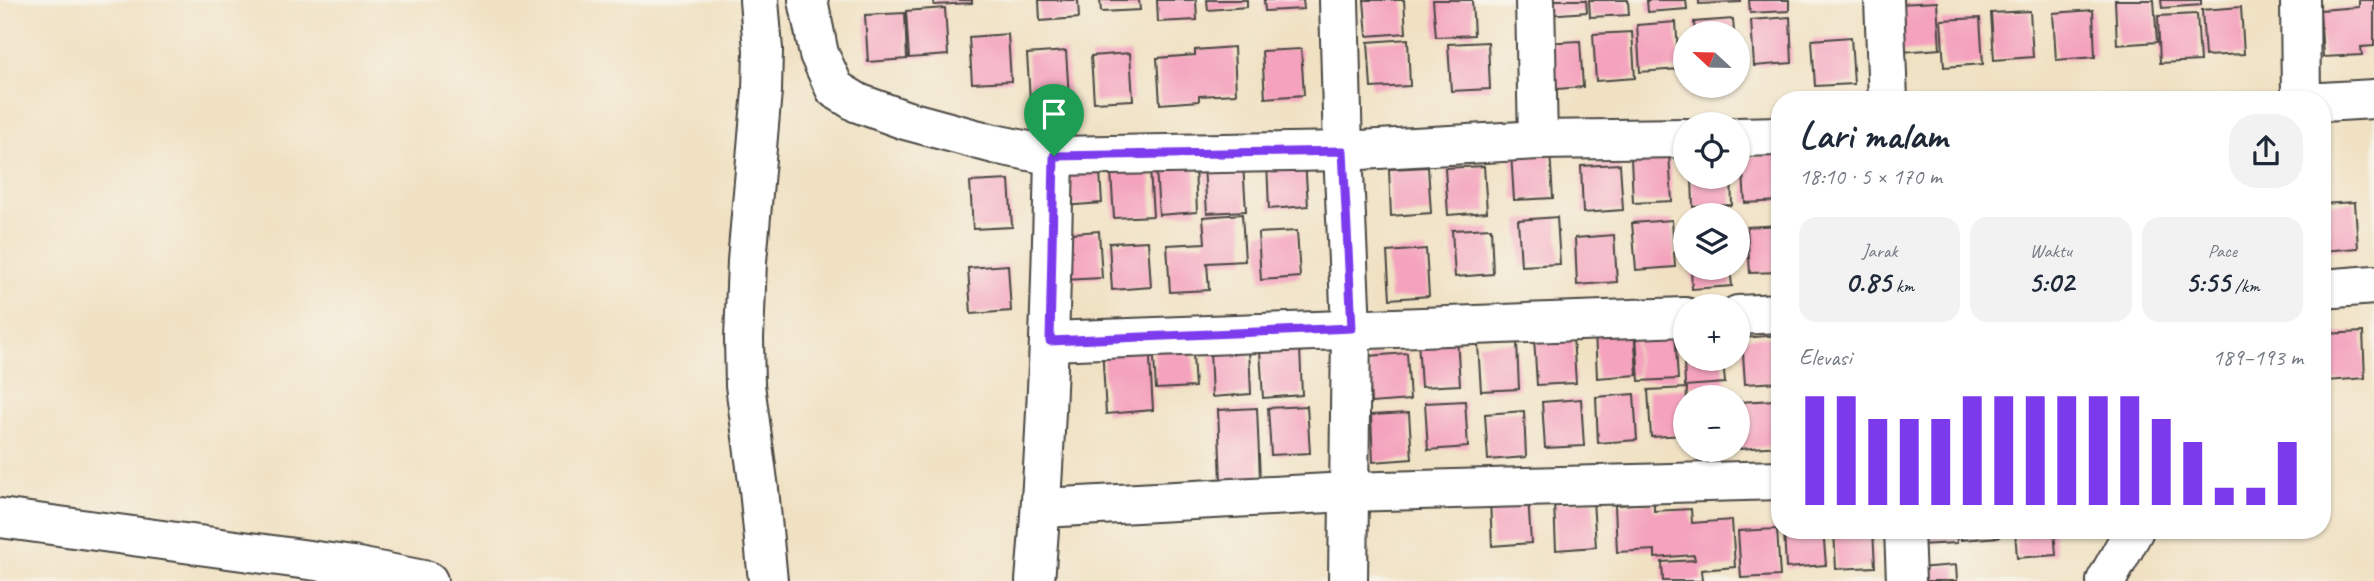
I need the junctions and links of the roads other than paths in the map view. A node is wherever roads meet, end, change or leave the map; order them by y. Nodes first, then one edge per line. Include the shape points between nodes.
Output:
1 (760, 0) edge
2 (808, 0) edge
3 (1339, 0) edge
4 (1535, 0) edge
5 (1884, 0) edge
6 (2300, 0) edge
7 (1888, 91) edge
8 (2301, 91) edge
9 (2374, 99) edge
10 (2331, 101) edge
11 (1771, 136) edge
12 (1750, 137) edge
13 (1673, 138) edge
14 (1538, 140) junction
15 (1343, 151) junction
16 (1054, 156) junction
17 (2374, 285) edge
18 (2331, 288) edge
19 (1771, 313) edge
20 (1750, 314) edge
21 (1673, 317) edge
22 (1352, 328) junction
23 (1050, 341) junction
24 (1771, 480) edge
25 (1348, 492) junction
26 (1042, 508) junction
27 (0, 518) edge
28 (1904, 539) edge
29 (2129, 539) edge
30 (428, 581) edge
31 (768, 581) edge
32 (1035, 581) edge
33 (1348, 581) edge
34 (1906, 581) edge
35 (2106, 581) edge

1 - 31 street via 762,91 744,339
2 - 16 street via 819,54 835,89 905,120
3 - 15 street
4 - 14 street
5 - 7 street
6 - 8 street
9 - 10 street
11 - 12 street
13 - 14 street
14 - 15 street
15 - 16 street
15 - 22 street
16 - 23 street
17 - 18 street
19 - 20 street
21 - 22 street
22 - 23 street
22 - 25 street
23 - 26 street
24 - 25 street
25 - 26 street
25 - 33 street
26 - 32 street
27 - 30 street via 353,566
28 - 34 street
29 - 35 street

